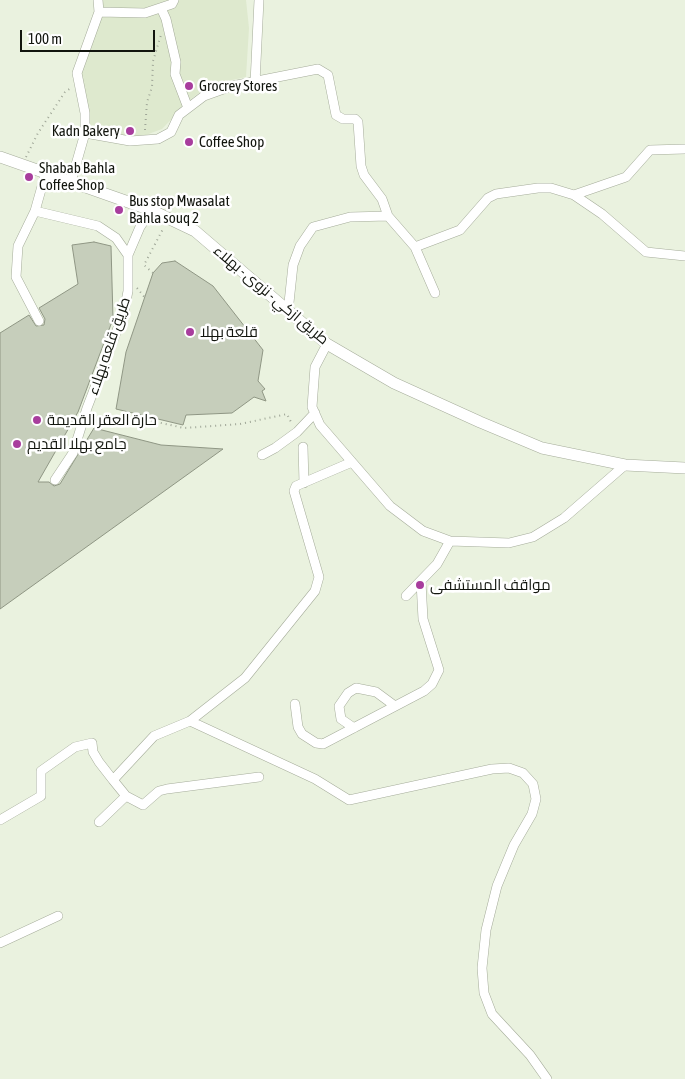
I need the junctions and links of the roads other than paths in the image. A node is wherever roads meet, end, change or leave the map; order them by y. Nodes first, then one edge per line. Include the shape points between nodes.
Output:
1 (98, 0) edge
2 (174, 0) edge
3 (259, 0) edge
4 (162, 8) junction
5 (99, 12) junction
6 (255, 83) junction
7 (188, 108) junction
8 (85, 133) junction
9 (685, 149) edge
10 (0, 157) edge
11 (46, 172) junction
12 (71, 182) junction
13 (574, 195) junction
14 (152, 210) junction
15 (35, 211) junction
16 (388, 216) junction
17 (415, 247) junction
18 (128, 255) junction
19 (685, 256) edge
20 (435, 293) dead end
21 (288, 312) junction
22 (39, 321) dead end
23 (327, 344) junction
24 (314, 413) junction
25 (304, 447) dead end
26 (262, 455) dead end
27 (352, 462) junction
28 (625, 465) junction
29 (685, 468) edge
30 (55, 480) dead end
31 (304, 483) junction
32 (450, 541) junction
33 (422, 582) junction
34 (406, 596) dead end
35 (294, 704) dead end
36 (395, 706) junction
37 (190, 721) junction
38 (354, 728) junction
39 (259, 777) dead end
40 (113, 780) junction
41 (126, 796) junction
42 (0, 820) edge
43 (99, 822) dead end
44 (58, 916) dead end
45 (0, 943) edge
46 (547, 1079) edge

1 - 5 street
2 - 4 street
3 - 6 street
4 - 5 street via 145,13
4 - 7 street via 176,62 175,74
5 - 8 street via 77,73 85,113
6 - 7 street via 232,86 204,96
6 - 16 street via 318,69 324,71 328,75 336,115 358,122 361,166
7 - 8 street via 179,115 171,132 158,139 130,141
8 - 12 street
9 - 13 street via 650,150 626,177
10 - 11 main road, طريق ازكي - نزوى - بهلاء
11 - 12 main road, طريق ازكي - نزوى - بهلاء
11 - 15 street
12 - 14 main road, طريق ازكي - نزوى - بهلاء
13 - 17 street via 551,188 496,194 488,198 460,230
13 - 19 street via 646,252
14 - 18 street, طريق قلعه بهلاء
14 - 21 main road, طريق ازكي - نزوى - بهلاء via 195,231
15 - 18 street via 98,226 116,238
15 - 22 street via 18,246 16,277
16 - 17 street
16 - 21 street via 350,217 313,227 300,246 293,265
17 - 20 street
18 - 30 street, طريق قلعه بهلاء via 128,291 124,312 73,454
21 - 23 main road, طريق ازكي - نزوى - بهلاء
23 - 24 street via 315,367
23 - 28 main road, طريق ازكي - نزوى - بهلاء via 394,382 542,448
24 - 26 street via 296,432
24 - 27 street via 320,425
25 - 31 street
27 - 31 street
27 - 32 street via 390,506 423,532
28 - 29 main road, طريق ازكي - نزوى - بهلاء
28 - 32 street via 564,518 533,537 509,543
31 - 37 street via 296,486 295,496 318,569 318,584 245,678
32 - 33 street
33 - 34 street
33 - 36 street via 423,619 439,670 424,691
35 - 38 street via 302,734 316,742 328,742
36 - 38 street
36 - 38 street via 376,692 356,688 339,706 341,719
37 - 40 street via 154,736
37 - 46 street via 315,779 349,800 492,770 508,768 523,773 533,784 536,799 497,886 486,930 482,968 484,993 492,1014 530,1055
39 - 41 street via 167,789 143,805
40 - 41 street
40 - 42 street via 93,752 92,743 75,747 41,770 41,796
41 - 43 street
44 - 45 street

